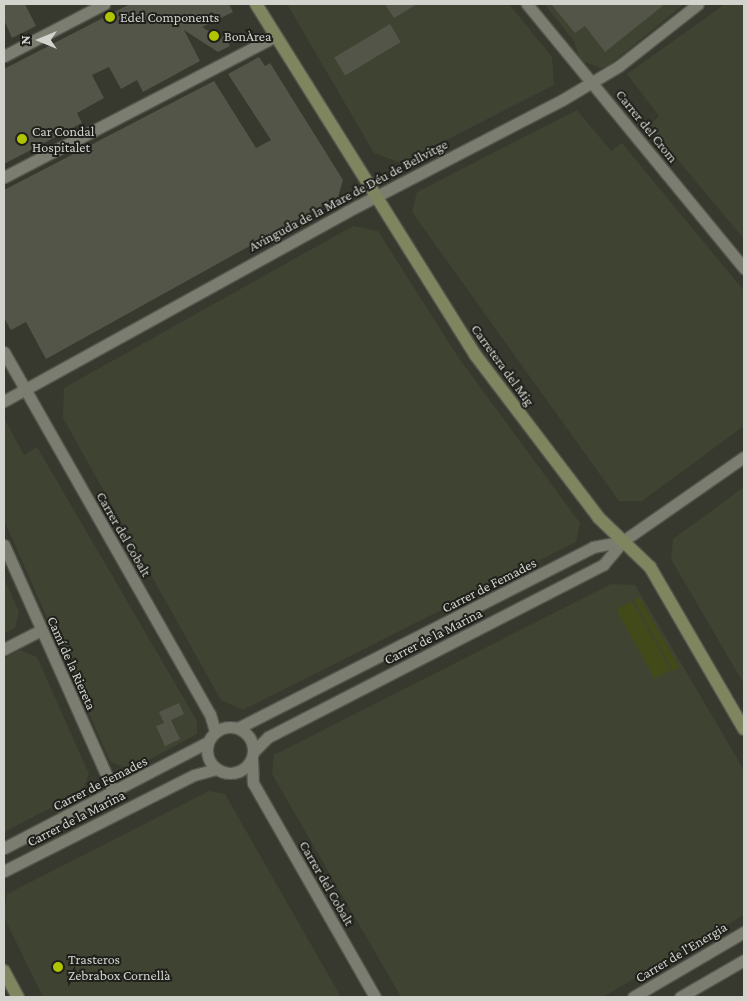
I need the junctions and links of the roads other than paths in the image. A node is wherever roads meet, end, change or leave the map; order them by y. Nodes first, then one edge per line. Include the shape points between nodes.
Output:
1 (104, 4) edge
2 (256, 4) edge
3 (527, 4) edge
4 (698, 4) edge
5 (276, 36) junction
6 (4, 56) edge
7 (592, 82) junction
8 (4, 177) edge
9 (376, 196) junction
10 (744, 268) edge
11 (4, 352) edge
12 (24, 389) junction
13 (4, 401) edge
14 (744, 457) edge
15 (623, 541) junction
16 (4, 545) edge
17 (41, 630) junction
18 (4, 649) edge
19 (238, 728) junction
20 (744, 729) edge
21 (215, 732) junction
22 (208, 742) junction
23 (252, 755) junction
24 (217, 769) junction
25 (234, 772) junction
26 (253, 784) junction
27 (114, 792) junction
28 (4, 848) edge
29 (4, 871) edge
30 (744, 932) edge
31 (744, 960) edge
32 (4, 971) edge
33 (18, 997) edge
34 (375, 997) edge
35 (633, 997) edge
36 (680, 997) edge

1 - 6 street
2 - 5 street, Carretera del Mig
3 - 7 street, Carrer del Crom
4 - 7 street, Avinguda de la Mare de Déu de Bellvitge via 620,66
5 - 8 street
5 - 9 street, Carretera del Mig
7 - 9 street, Avinguda de la Mare de Déu de Bellvitge
7 - 10 street, Carrer del Crom
9 - 12 street, Avinguda de la Mare de Déu de Bellvitge
9 - 15 street, Carretera del Mig via 476,356 596,514
11 - 12 street, Carrer del Cobalt
12 - 13 street, Avinguda de la Mare de Déu de Bellvitge
12 - 21 street, Carrer del Cobalt via 210,714
14 - 15 street, Carrer de Femades
15 - 19 street, Carrer de Femades via 594,547
15 - 20 street, Carretera del Mig via 650,567
15 - 23 street, Carrer de la Marina via 603,565 268,737
16 - 17 street, Camí de la Riereta
17 - 18 street
17 - 27 street, Camí de la Riereta
19 - 21 street
19 - 23 street via 251,740
21 - 22 street
22 - 24 street via 207,754
22 - 27 street, Carrer de Femades
23 - 25 street
23 - 26 street, Carrer del Cobalt
24 - 25 street
24 - 29 street, Carrer de la Marina via 194,775
25 - 26 street, Carrer del Cobalt
26 - 34 street, Carrer del Cobalt
27 - 28 street, Carrer de Femades
30 - 35 street, Carrer de l'Energia
31 - 36 street
32 - 33 street

